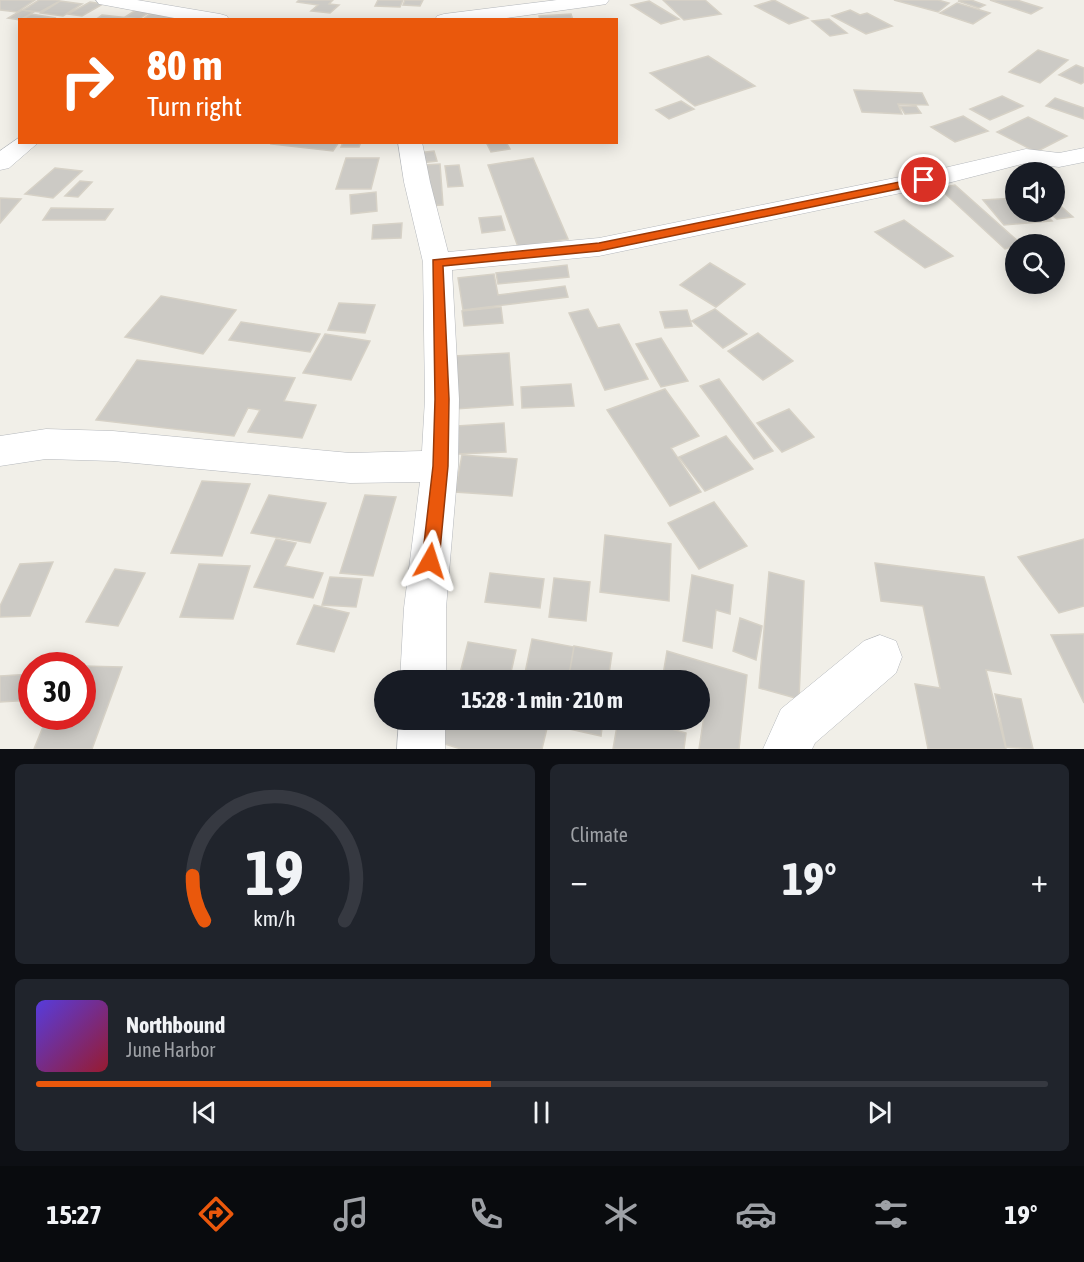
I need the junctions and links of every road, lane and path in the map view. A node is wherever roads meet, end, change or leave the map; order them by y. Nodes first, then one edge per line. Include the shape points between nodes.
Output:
1 (105, 0) edge
2 (477, 0) edge
3 (600, 0) edge
4 (500, 12) junction
5 (192, 18) edge
6 (458, 18) edge
7 (24, 144) edge
8 (410, 144) edge
9 (1084, 155) edge
10 (0, 163) edge
11 (437, 262) junction
12 (0, 451) edge
13 (440, 466) junction
14 (880, 657) dead end
15 (423, 670) edge
16 (422, 730) edge
17 (421, 749) edge
18 (787, 749) edge

1 - 5 street
2 - 4 street
3 - 4 street
4 - 6 street
7 - 10 street
8 - 11 street
9 - 11 street via 1059,160 1026,156 599,247
11 - 13 street
12 - 13 street via 57,444 350,468
13 - 15 street via 425,608
14 - 18 street via 798,726
16 - 17 street

